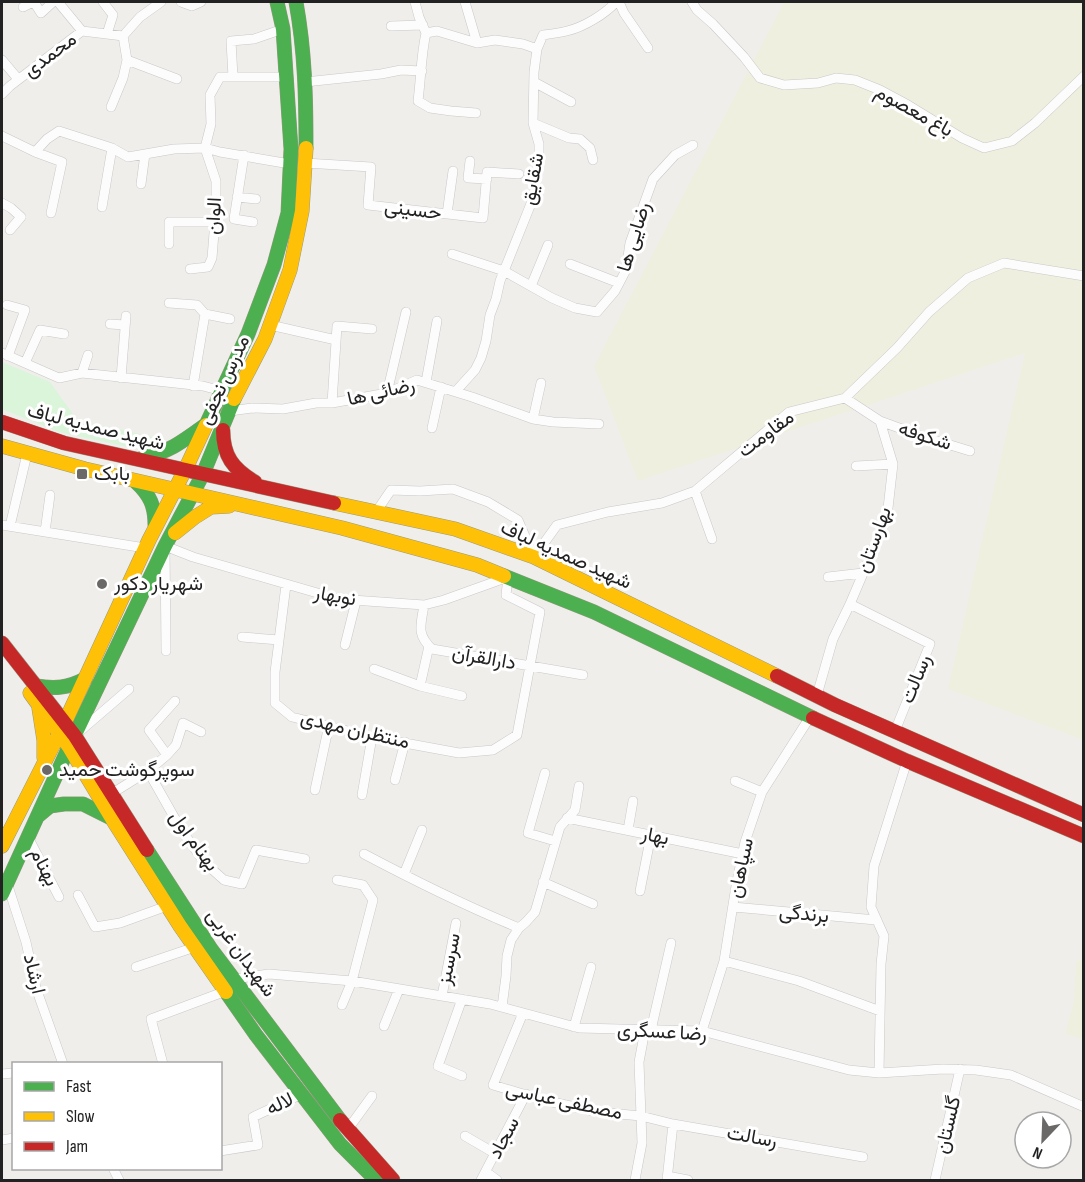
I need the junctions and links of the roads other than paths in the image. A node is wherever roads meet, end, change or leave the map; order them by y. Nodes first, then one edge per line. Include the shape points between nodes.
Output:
1 (34, 2) edge
2 (53, 2) edge
3 (58, 2) edge
4 (103, 2) edge
5 (161, 2) edge
6 (181, 2) edge
7 (277, 2) edge
8 (296, 2) edge
9 (415, 2) edge
10 (465, 2) edge
11 (618, 2) edge
12 (705, 2) edge
13 (195, 3) edge
14 (694, 6) edge
15 (23, 7) dead end
16 (391, 26) dead end
17 (283, 29) junction
18 (424, 29) junction
19 (82, 31) junction
20 (107, 34) junction
21 (123, 36) junction
22 (477, 42) junction
23 (648, 48) dead end
24 (537, 49) junction
25 (2, 60) edge
26 (127, 60) junction
27 (422, 71) junction
28 (286, 76) junction
29 (1083, 76) edge
30 (233, 77) junction
31 (18, 79) junction
32 (177, 79) dead end
33 (305, 82) junction
34 (534, 82) junction
35 (2, 94) edge
36 (571, 102) dead end
37 (111, 107) dead end
38 (476, 113) dead end
39 (533, 123) junction
40 (2, 136) edge
41 (693, 145) dead end
42 (112, 148) junction
43 (205, 148) junction
44 (35, 152) junction
45 (145, 154) junction
46 (243, 155) junction
47 (593, 160) dead end
48 (470, 161) dead end
49 (305, 163) junction
50 (290, 164) junction
51 (453, 171) dead end
52 (519, 174) dead end
53 (487, 179) junction
54 (141, 184) dead end
55 (237, 197) junction
56 (256, 199) dead end
57 (2, 203) edge
58 (102, 207) dead end
59 (51, 213) dead end
60 (447, 214) junction
61 (215, 222) junction
62 (253, 222) dead end
63 (10, 230) dead end
64 (169, 244) dead end
65 (548, 245) dead end
66 (452, 254) dead end
67 (570, 264) dead end
68 (190, 269) dead end
69 (504, 271) junction
70 (1083, 276) edge
71 (619, 283) junction
72 (531, 286) junction
73 (169, 303) dead end
74 (7, 305) dead end
75 (406, 312) dead end
76 (205, 314) junction
77 (230, 319) dead end
78 (437, 321) dead end
79 (110, 324) dead end
80 (270, 325) junction
81 (372, 329) dead end
82 (64, 334) dead end
83 (336, 340) junction
84 (5, 355) edge
85 (88, 355) dead end
86 (25, 363) junction
87 (82, 373) junction
88 (121, 378) junction
89 (426, 382) junction
90 (541, 383) dead end
91 (193, 386) junction
92 (441, 387) junction
93 (222, 391) junction
94 (456, 392) junction
95 (387, 393) junction
96 (845, 398) junction
97 (332, 403) junction
98 (230, 411) junction
99 (533, 419) junction
100 (880, 421) junction
101 (2, 422) edge
102 (599, 424) dead end
103 (206, 425) junction
104 (223, 426) junction
105 (432, 428) dead end
106 (2, 446) edge
107 (970, 451) dead end
108 (27, 454) junction
109 (136, 459) junction
110 (892, 464) junction
111 (856, 466) dead end
112 (185, 470) junction
113 (203, 474) junction
114 (134, 481) junction
115 (264, 488) junction
116 (174, 490) junction
117 (695, 490) junction
118 (192, 494) junction
119 (50, 495) dead end
120 (240, 505) junction
121 (376, 512) junction
122 (6, 526) edge
123 (156, 527) junction
124 (45, 532) junction
125 (712, 538) dead end
126 (167, 542) junction
127 (145, 548) junction
128 (534, 557) junction
129 (862, 573) junction
130 (508, 577) junction
131 (828, 577) dead end
132 (286, 585) junction
133 (356, 601) junction
134 (850, 604) junction
135 (424, 605) junction
136 (242, 637) dead end
137 (279, 639) junction
138 (2, 643) edge
139 (345, 645) dead end
140 (429, 646) junction
141 (166, 651) dead end
142 (2, 656) edge
143 (530, 666) junction
144 (374, 669) dead end
145 (584, 675) dead end
146 (85, 679) junction
147 (36, 686) junction
148 (420, 686) junction
149 (129, 688) dead end
150 (817, 695) junction
151 (462, 696) dead end
152 (175, 701) dead end
153 (38, 703) junction
154 (810, 717) junction
155 (329, 725) junction
156 (62, 727) junction
157 (895, 731) junction
158 (201, 732) dead end
159 (372, 737) junction
160 (72, 741) junction
161 (405, 742) junction
162 (167, 755) junction
163 (907, 761) junction
164 (44, 763) junction
165 (148, 771) junction
166 (545, 773) dead end
167 (395, 780) dead end
168 (735, 781) dead end
169 (579, 786) dead end
170 (315, 790) dead end
171 (762, 792) junction
172 (111, 794) junction
173 (362, 795) dead end
174 (633, 801) dead end
175 (1083, 815) edge
176 (37, 817) junction
177 (111, 818) junction
178 (567, 818) junction
179 (422, 830) dead end
180 (628, 830) junction
181 (651, 835) junction
182 (1083, 836) edge
183 (28, 837) junction
184 (555, 841) junction
185 (2, 846) edge
186 (364, 854) dead end
187 (743, 854) junction
188 (305, 859) dead end
189 (404, 874) junction
190 (337, 880) dead end
191 (543, 882) junction
192 (4, 889) edge
193 (640, 891) dead end
194 (78, 895) dead end
195 (59, 897) dead end
196 (593, 904) dead end
197 (167, 906) junction
198 (733, 906) junction
199 (876, 920) junction
200 (456, 923) dead end
201 (519, 928) junction
202 (671, 943) dead end
203 (195, 947) junction
204 (724, 961) junction
205 (136, 967) dead end
206 (591, 967) dead end
207 (234, 979) junction
208 (352, 981) junction
209 (399, 989) junction
210 (226, 991) junction
211 (442, 996) junction
212 (462, 999) junction
213 (342, 1005) dead end
214 (502, 1007) junction
215 (880, 1011) junction
216 (523, 1013) junction
217 (384, 1026) dead end
218 (574, 1027) junction
219 (648, 1030) junction
220 (702, 1031) junction
221 (62, 1062) edge
222 (162, 1062) edge
223 (297, 1063) junction
224 (283, 1070) junction
225 (960, 1070) junction
226 (879, 1073) junction
227 (462, 1076) dead end
228 (302, 1094) junction
229 (526, 1094) junction
230 (372, 1096) dead end
231 (1083, 1107) edge
232 (641, 1116) junction
233 (673, 1124) junction
234 (348, 1129) junction
235 (465, 1136) dead end
236 (222, 1151) edge
237 (496, 1154) junction
238 (863, 1157) dead end
239 (483, 1176) edge
240 (667, 1178) edge
241 (376, 1180) edge
242 (393, 1180) edge
243 (497, 1180) edge
244 (635, 1180) edge
245 (688, 1180) edge
246 (935, 1180) edge

1 - 2 street via 41,13
1 - 15 street
3 - 19 street
4 - 20 street via 113,15
5 - 21 street
6 - 13 street
7 - 17 main road, مدرس نجفی
8 - 33 main road, مدرس نجفی
9 - 18 street
10 - 22 street
11 - 23 street
11 - 24 street via 577,28 543,35
12 - 14 street
14 - 29 street, باغ معصوم via 760,78 784,84 836,78 855,80 984,148 1012,141
16 - 18 street
17 - 28 main road, مدرس نجفی
17 - 30 street via 254,39 231,41
18 - 22 street
18 - 27 street
19 - 20 street, محمدی
19 - 31 street, محمدی
20 - 21 street, محمدی
21 - 26 street
22 - 24 street via 495,40
24 - 34 street, شقایق
25 - 31 street
26 - 32 street
26 - 37 street
27 - 33 street
27 - 38 street via 418,100 430,108
28 - 30 street
28 - 50 main road, مدرس نجفی
30 - 43 street via 220,77 210,94 211,124
31 - 35 street, محمدی
33 - 49 main road, مدرس نجفی
34 - 36 street
34 - 39 street, شقایق
39 - 47 street via 580,139 590,148
39 - 69 street, شقایق via 539,144 534,196
40 - 44 street
41 - 71 street, رضایی ها via 675,155 653,179
42 - 44 street via 59,131
42 - 45 street via 128,157
42 - 58 street
43 - 45 street
43 - 46 street
43 - 61 street, الوان via 216,181
44 - 59 street via 62,162
45 - 54 street
46 - 50 street
46 - 55 street
48 - 53 street via 468,178
49 - 60 street, حسینی via 371,167 368,205
49 - 80 main road, مدرس نجفی via 302,212 290,270
50 - 93 main road, مدرس نجفی via 288,213 274,266
51 - 60 street
52 - 53 street via 487,172
53 - 60 street, حسینی via 483,218
55 - 56 street
55 - 62 street via 234,219
57 - 63 street via 21,217
61 - 64 street via 170,222
61 - 68 street, الوان via 208,267
65 - 72 street
66 - 69 street, رضایی ها
67 - 71 street
69 - 72 street, رضایی ها
69 - 94 street, شقایق via 481,358
70 - 96 street, مقاومت via 1004,263 968,278
71 - 72 street, رضایی ها via 597,312 575,308
73 - 76 street via 197,305
74 - 84 street via 25,310
75 - 95 street
76 - 77 street
76 - 91 street
78 - 89 street
79 - 88 street via 125,320
80 - 83 street
80 - 98 main road, مدرس نجفی
81 - 83 street via 337,326
82 - 86 street via 40,330
83 - 97 street
84 - 86 street
85 - 87 street
86 - 87 street via 59,378
87 - 88 street
88 - 91 street
89 - 92 street, رضائی ها
89 - 95 street, رضائی ها via 417,380
90 - 99 street
91 - 93 street
92 - 94 street, رضائی ها
92 - 105 street
93 - 103 main road, مدرس نجفی
94 - 99 street, رضائی ها
95 - 97 street, رضائی ها
96 - 100 street
96 - 117 street, مقاومت via 789,412
97 - 98 street, رضائی ها
98 - 104 main road, مدرس نجفی
99 - 102 street, رضائی ها
100 - 107 street, شکوفه
100 - 110 street, بهارستان
101 - 109 main road, شهید صمدیه لباف via 64,443
103 - 109 main road via 160,454
103 - 112 main road, مدرس نجفی
104 - 113 main road, مدرس نجفی
104 - 115 main road via 224,447 232,463
106 - 108 main road, شهید صمدیه لباف
108 - 114 main road, شهید صمدیه لباف
108 - 122 street
109 - 112 main road, شهید صمدیه لباف
110 - 111 street
110 - 129 street, بهارستان via 886,517
112 - 113 main road, شهید صمدیه لباف
112 - 116 main road, مدرس نجفی
113 - 115 main road, شهید صمدیه لباف
113 - 118 main road, مدرس نجفی
114 - 116 main road, شهید صمدیه لباف
114 - 123 main road via 147,493 155,509
115 - 121 main road, شهید صمدیه لباف
116 - 118 main road, شهید صمدیه لباف
116 - 123 main road, مدرس نجفی
117 - 125 street
117 - 128 street, مقاومت via 662,502 557,525
118 - 120 main road, شهید صمدیه لباف
118 - 126 main road, مدرس نجفی
119 - 124 street
120 - 126 main road via 211,507
120 - 130 main road, شهید صمدیه لباف via 381,539
121 - 128 main road, شهید صمدیه لباف via 455,529
121 - 128 street via 391,490 453,489 488,502 519,520
122 - 124 street
123 - 127 main road, مدرس نجفی
124 - 127 street
126 - 132 street, نوبهار via 194,557
126 - 141 street
126 - 160 main road, مدرس نجفی
127 - 146 main road, مدرس نجفی
128 - 150 main road, شهید صمدیه لباف
129 - 131 street
129 - 134 street, بهارستان
130 - 135 street, نوبهار
130 - 143 street via 506,595 540,612
130 - 154 main road, شهید صمدیه لباف via 594,612
132 - 133 street, نوبهار
132 - 137 street, منتظران مهدی
133 - 135 street, نوبهار
133 - 139 street
134 - 150 street, بهارستان via 833,639
134 - 157 street, رسالت via 930,644
135 - 140 street, دارالقرآن via 420,629
136 - 137 street
137 - 155 street, منتظران مهدی via 274,703 292,717
138 - 147 main road
140 - 143 street, دارالقرآن
140 - 148 street
142 - 153 main road
143 - 145 street, دارالقرآن
143 - 161 street, منتظران مهدی via 517,735 493,750 459,753
144 - 148 street
146 - 147 main road via 64,689
146 - 156 main road, مدرس نجفی
147 - 156 main road
148 - 151 street
149 - 160 street
150 - 157 main road, شهید صمدیه لباف
152 - 162 street via 149,730
153 - 156 main road
153 - 164 main road
154 - 163 main road, شهید صمدیه لباف
154 - 171 street, سپاهان
155 - 159 street, منتظران مهدی
155 - 170 street
156 - 160 main road
156 - 164 main road, مدرس نجفی
157 - 175 main road, شهید صمدیه لباف
158 - 162 street via 183,723 176,745
159 - 161 street, منتظران مهدی
159 - 173 street
160 - 172 main road, شهیدان غربی
160 - 176 main road, مدرس نجفی
160 - 177 main road, شهیدان غربی
161 - 167 street
162 - 165 street
163 - 182 main road, شهید صمدیه لباف
163 - 199 street via 874,866 871,907
164 - 185 main road, مدرس نجفی
165 - 172 street
165 - 188 street, بهنام اول via 182,831 205,863 224,880 242,884 256,850
166 - 184 street via 528,834
168 - 171 street
169 - 178 street via 575,810
171 - 187 street, سپاهان
172 - 207 main road, شهیدان غربی
174 - 180 street
176 - 177 main road via 50,806 83,804
176 - 183 main road, مدرس نجفی
177 - 197 main road, شهیدان غربی
178 - 180 street, بهار
178 - 184 street
179 - 189 street
180 - 181 street, بهار
181 - 187 street, بهار
181 - 193 street
183 - 192 main road, مدرس نجفی
183 - 195 street, بهنام
184 - 191 street
186 - 189 street
187 - 198 street, سپاهان
189 - 201 street
190 - 208 street via 363,885 373,900
191 - 196 street
191 - 201 street via 535,912
192 - 221 street, ارشاد via 26,942 36,988
194 - 197 street via 95,927 120,923
197 - 203 main road, شهیدان غربی
198 - 199 street, برندگی
198 - 204 street, سپاهان
199 - 215 street via 884,936
200 - 211 street, سرسبز
201 - 214 street via 507,956
202 - 219 street
203 - 205 street
203 - 210 main road, شهیدان غربی
204 - 215 street via 799,981
204 - 220 street, سپاهان
206 - 218 street
207 - 208 street, رضا عسگری via 269,974
207 - 223 main road, شهیدان غربی
208 - 209 street, رضا عسگری
208 - 213 street
209 - 211 street, رضا عسگری
209 - 217 street
210 - 222 street via 151,1019
210 - 224 main road, شهیدان غربی
211 - 212 street, رضا عسگری
212 - 214 street, رضا عسگری
212 - 227 street via 438,1066
214 - 216 street, رضا عسگری
215 - 226 street
216 - 218 street, رضا عسگری
216 - 229 street, مصطفی عباسی via 493,1085
218 - 219 street, رضا عسگری
219 - 220 street, رضا عسگری
219 - 232 street via 639,1062
220 - 226 street, رضا عسگری via 849,1070
223 - 224 main road
223 - 234 main road, شهیدان غربی
224 - 228 main road, شهیدان غربی
225 - 226 street, رضا عسگری
225 - 231 street, رضا عسگری via 1011,1075
225 - 246 street, گلستان
228 - 236 street, لاله via 253,1117 258,1145
228 - 241 main road, شهیدان غربی via 340,1144
229 - 232 street, مصطفی عباسی via 598,1112
229 - 237 street, سجاد
230 - 234 street
232 - 233 street, رسالت
232 - 244 street via 642,1143
233 - 238 street, رسالت
233 - 240 street
234 - 242 main road, شهیدان غربی
235 - 237 street
237 - 239 street, سجاد
239 - 243 street
240 - 245 street

